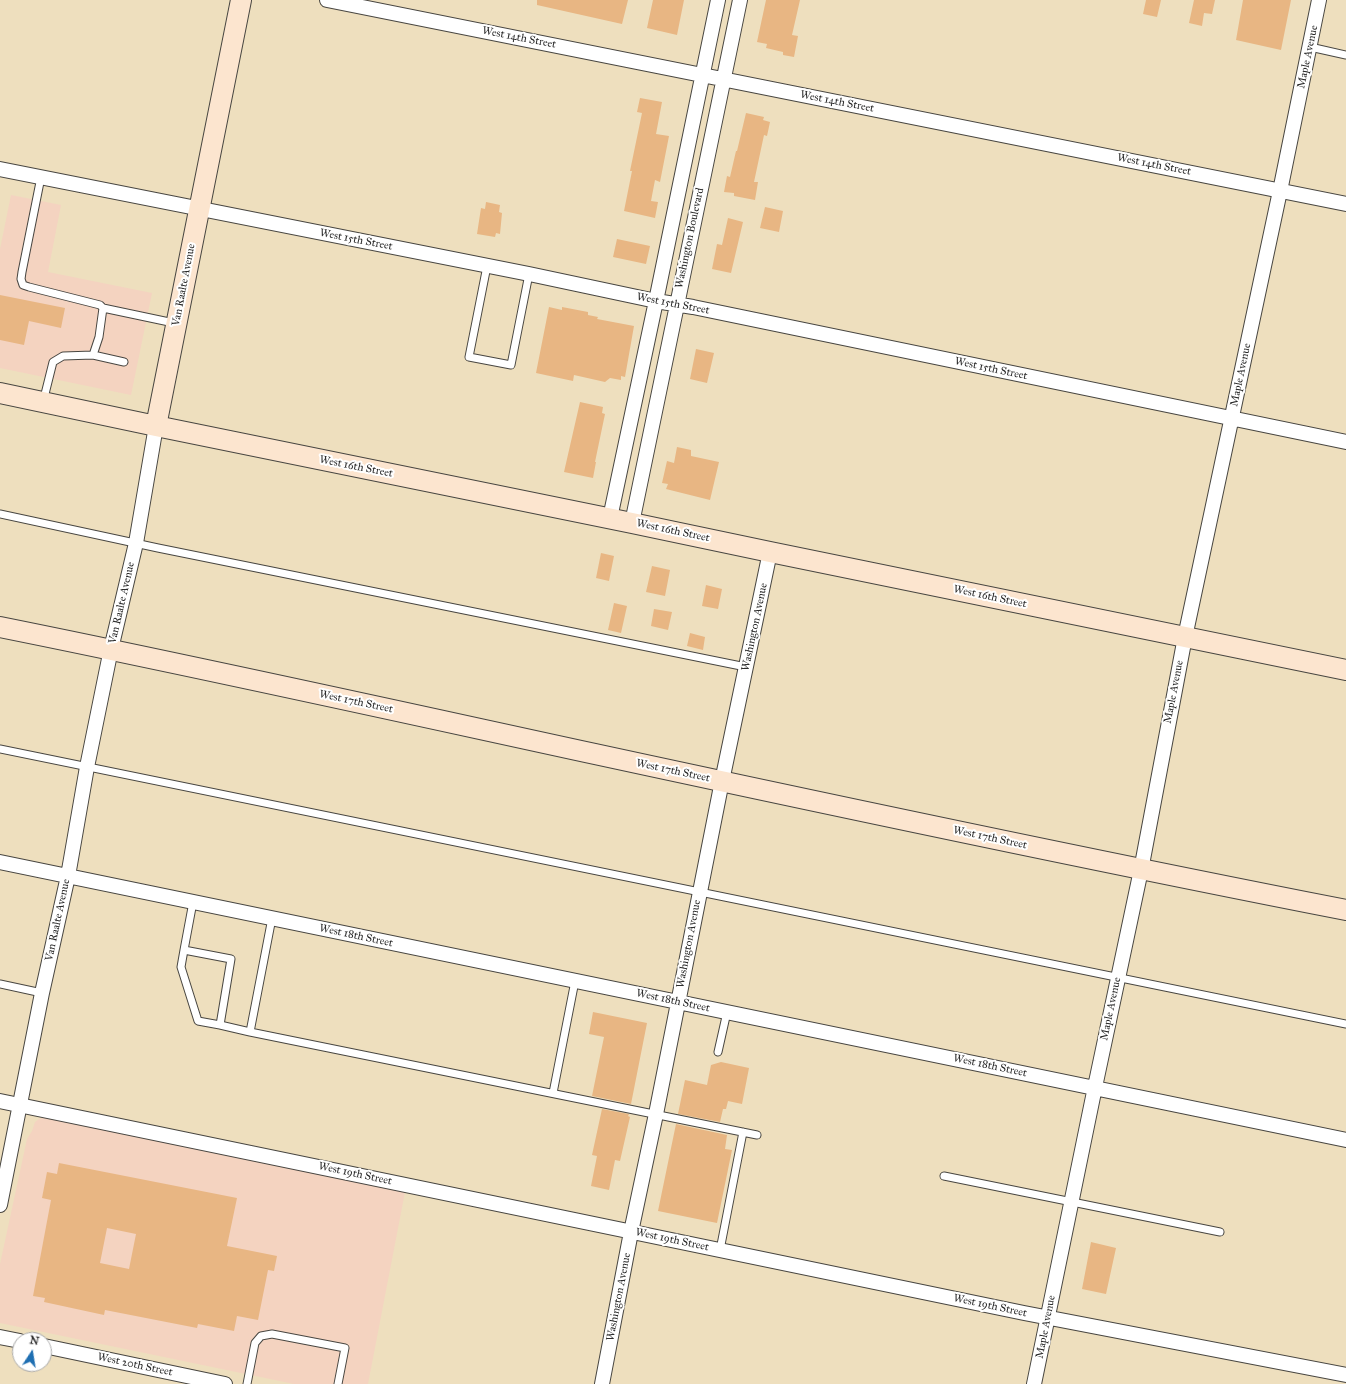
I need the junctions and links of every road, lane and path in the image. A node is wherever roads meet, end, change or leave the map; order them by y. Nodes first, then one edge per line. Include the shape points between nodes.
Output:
1 (241, 0) edge
2 (327, 0) edge
3 (718, 0) edge
4 (740, 0) edge
5 (1319, 0) edge
6 (1310, 47) junction
7 (1346, 55) edge
8 (702, 75) junction
9 (723, 79) junction
10 (0, 169) edge
11 (41, 177) junction
12 (1280, 191) junction
13 (1346, 204) edge
14 (199, 209) junction
15 (487, 266) junction
16 (529, 274) junction
17 (656, 301) junction
18 (677, 305) junction
19 (103, 308) junction
20 (177, 324) junction
21 (93, 355) junction
22 (124, 362) dead end
23 (0, 393) edge
24 (43, 402) junction
25 (1232, 419) junction
26 (156, 426) junction
27 (1346, 442) edge
28 (0, 514) edge
29 (610, 518) junction
30 (632, 522) junction
31 (136, 544) junction
32 (770, 552) junction
33 (0, 627) edge
34 (1184, 637) junction
35 (111, 649) junction
36 (746, 667) junction
37 (1346, 670) edge
38 (0, 749) edge
39 (87, 767) junction
40 (722, 781) junction
41 (0, 862) edge
42 (1141, 870) junction
43 (68, 876) junction
44 (700, 892) junction
45 (193, 902) junction
46 (1346, 910) edge
47 (272, 918) junction
48 (184, 950) junction
49 (1118, 977) junction
50 (575, 981) junction
51 (0, 984) edge
52 (42, 992) junction
53 (678, 1002) junction
54 (727, 1012) junction
55 (1346, 1024) edge
56 (220, 1025) junction
57 (250, 1032) junction
58 (718, 1052) dead end
59 (1094, 1087) junction
60 (552, 1093) junction
61 (0, 1100) edge
62 (20, 1105) junction
63 (656, 1114) junction
64 (743, 1132) junction
65 (758, 1135) dead end
66 (1346, 1140) edge
67 (944, 1176) dead end
68 (1071, 1202) junction
69 (0, 1205) edge
70 (631, 1232) junction
71 (1220, 1232) dead end
72 (720, 1250) junction
73 (1048, 1317) junction
74 (0, 1337) edge
75 (12, 1339) edge
76 (52, 1348) edge
77 (1346, 1375) edge
78 (225, 1384) edge
79 (247, 1384) edge
80 (338, 1384) edge
81 (602, 1384) edge
82 (1034, 1384) edge

1 - 14 street, Van Raalte Avenue
2 - 8 street, West 14th Street
3 - 8 street, Washington Boulevard
4 - 9 street, Washington Boulevard
5 - 6 street, Maple Avenue
6 - 7 lane
6 - 12 street, Maple Avenue
8 - 9 street, West 14th Street
8 - 17 street, Washington Boulevard
9 - 12 street, West 14th Street
9 - 18 street, Washington Boulevard
10 - 11 street, West 15th Street
11 - 14 street, West 15th Street
11 - 19 lane via 22,272 23,285 100,305
12 - 13 street, West 14th Street
12 - 25 street, Maple Avenue
14 - 15 street, West 15th Street
14 - 20 street, Van Raalte Avenue
15 - 16 street, West 15th Street
15 - 16 lane via 469,357 511,365
16 - 17 street, West 15th Street
17 - 18 street, West 15th Street
17 - 29 street, Washington Boulevard
18 - 25 street, West 15th Street
18 - 30 street, Washington Boulevard
19 - 20 lane
19 - 21 lane via 99,337
20 - 26 street, Van Raalte Avenue
21 - 22 lane
21 - 24 lane via 63,356 53,362
23 - 24 street, West 16th Street
24 - 26 street, West 16th Street
25 - 27 street, West 15th Street
25 - 34 street, Maple Avenue
26 - 29 street, West 16th Street
26 - 31 street, Van Raalte Avenue
28 - 31 lane
29 - 30 street, West 16th Street
30 - 32 street, West 16th Street
31 - 35 street, Van Raalte Avenue
31 - 36 lane
32 - 34 street, West 16th Street
32 - 36 street, Washington Avenue
33 - 35 street, West 17th Street
34 - 37 street, West 16th Street
34 - 42 street, Maple Avenue
35 - 39 street, Van Raalte Avenue
35 - 40 street, West 17th Street
36 - 40 street, Washington Avenue
38 - 39 lane
39 - 43 street, Van Raalte Avenue
39 - 44 lane
40 - 42 street, West 17th Street
40 - 44 street, Washington Avenue
41 - 43 street, West 18th Street
42 - 46 street, West 17th Street
42 - 49 street, Maple Avenue
43 - 45 street, West 18th Street
43 - 52 street, Van Raalte Avenue
44 - 49 lane
44 - 53 street, Washington Avenue
45 - 47 street, West 18th Street
45 - 48 lane
47 - 50 street, West 18th Street
47 - 57 lane
48 - 56 lane via 181,967 198,1021
48 - 56 lane via 231,959
49 - 55 lane
49 - 59 street, Maple Avenue
50 - 53 street, West 18th Street
50 - 60 lane
51 - 52 lane
52 - 62 street, Van Raalte Avenue
53 - 54 street, West 18th Street
53 - 63 street, Washington Avenue
54 - 58 lane
54 - 59 street, West 18th Street
56 - 57 lane
57 - 60 lane
59 - 66 street, West 18th Street
59 - 68 street, Maple Avenue
60 - 63 lane
61 - 62 street, West 19th Street
62 - 69 street, Van Raalte Avenue
62 - 70 street, West 19th Street
63 - 64 lane
63 - 70 street, Washington Avenue
64 - 65 lane
64 - 72 lane
67 - 68 lane
68 - 71 lane
68 - 73 street, Maple Avenue
70 - 72 street, West 19th Street
70 - 81 street, Washington Avenue
72 - 73 street, West 19th Street
73 - 77 street, West 19th Street
73 - 82 street, Maple Avenue
74 - 75 street
76 - 78 street, West 20th Street
79 - 80 lane via 255,1343 261,1336 272,1334 345,1348

